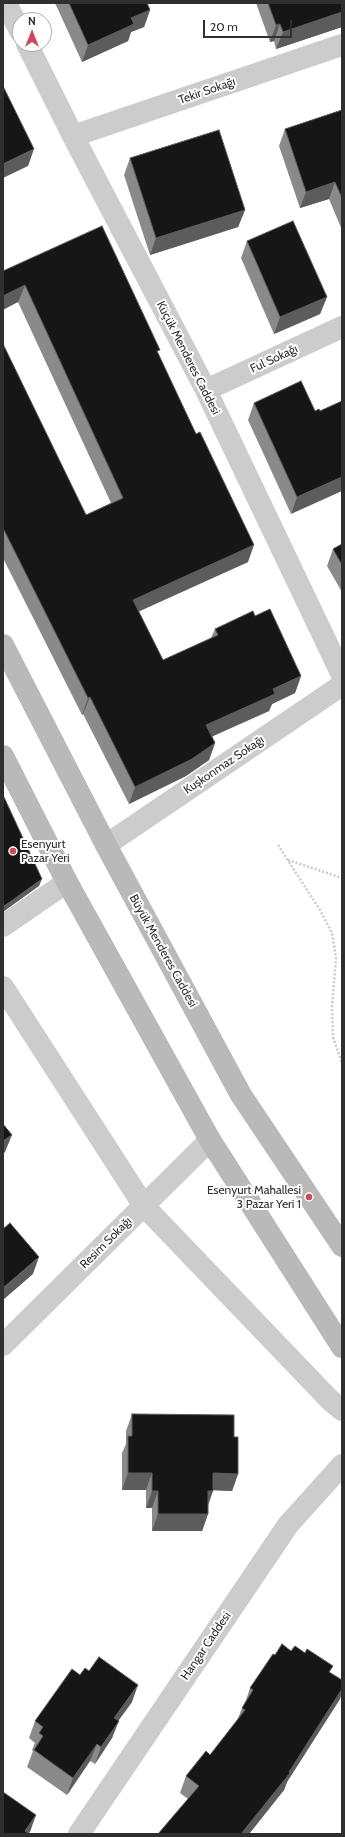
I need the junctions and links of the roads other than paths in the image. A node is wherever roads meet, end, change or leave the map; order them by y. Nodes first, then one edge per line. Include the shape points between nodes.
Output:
1 (6, 3) edge
2 (12, 15) edge
3 (342, 45) edge
4 (31, 52) edge
5 (73, 136) junction
6 (342, 327) edge
7 (206, 390) junction
8 (3, 645) edge
9 (342, 676) edge
10 (342, 685) edge
11 (3, 756) edge
12 (106, 845) junction
13 (67, 882) junction
14 (3, 926) edge
15 (3, 987) edge
16 (210, 1140) junction
17 (144, 1206) junction
18 (342, 1246) edge
19 (3, 1345) edge
20 (342, 1348) edge
21 (342, 1410) edge
22 (342, 1465) edge
23 (79, 1834) edge

1 - 2 street
3 - 5 street, Tekir Sokağı
4 - 5 street, Küçük Menderes Caddesi
5 - 7 street, Küçük Menderes Caddesi
6 - 7 street, Ful Sokağı
7 - 9 street, Küçük Menderes Caddesi
8 - 12 street, Büyük Menderes Caddesi
10 - 12 street, Kuşkonmaz Sokağı
11 - 13 street
12 - 18 street, Büyük Menderes Caddesi via 241,1095
13 - 14 street
13 - 16 street
15 - 17 street
16 - 17 street, Resim Sokağı
16 - 20 street
17 - 19 street, Resim Sokağı
17 - 21 street
22 - 23 street, Hangar Caddesi via 288,1525

